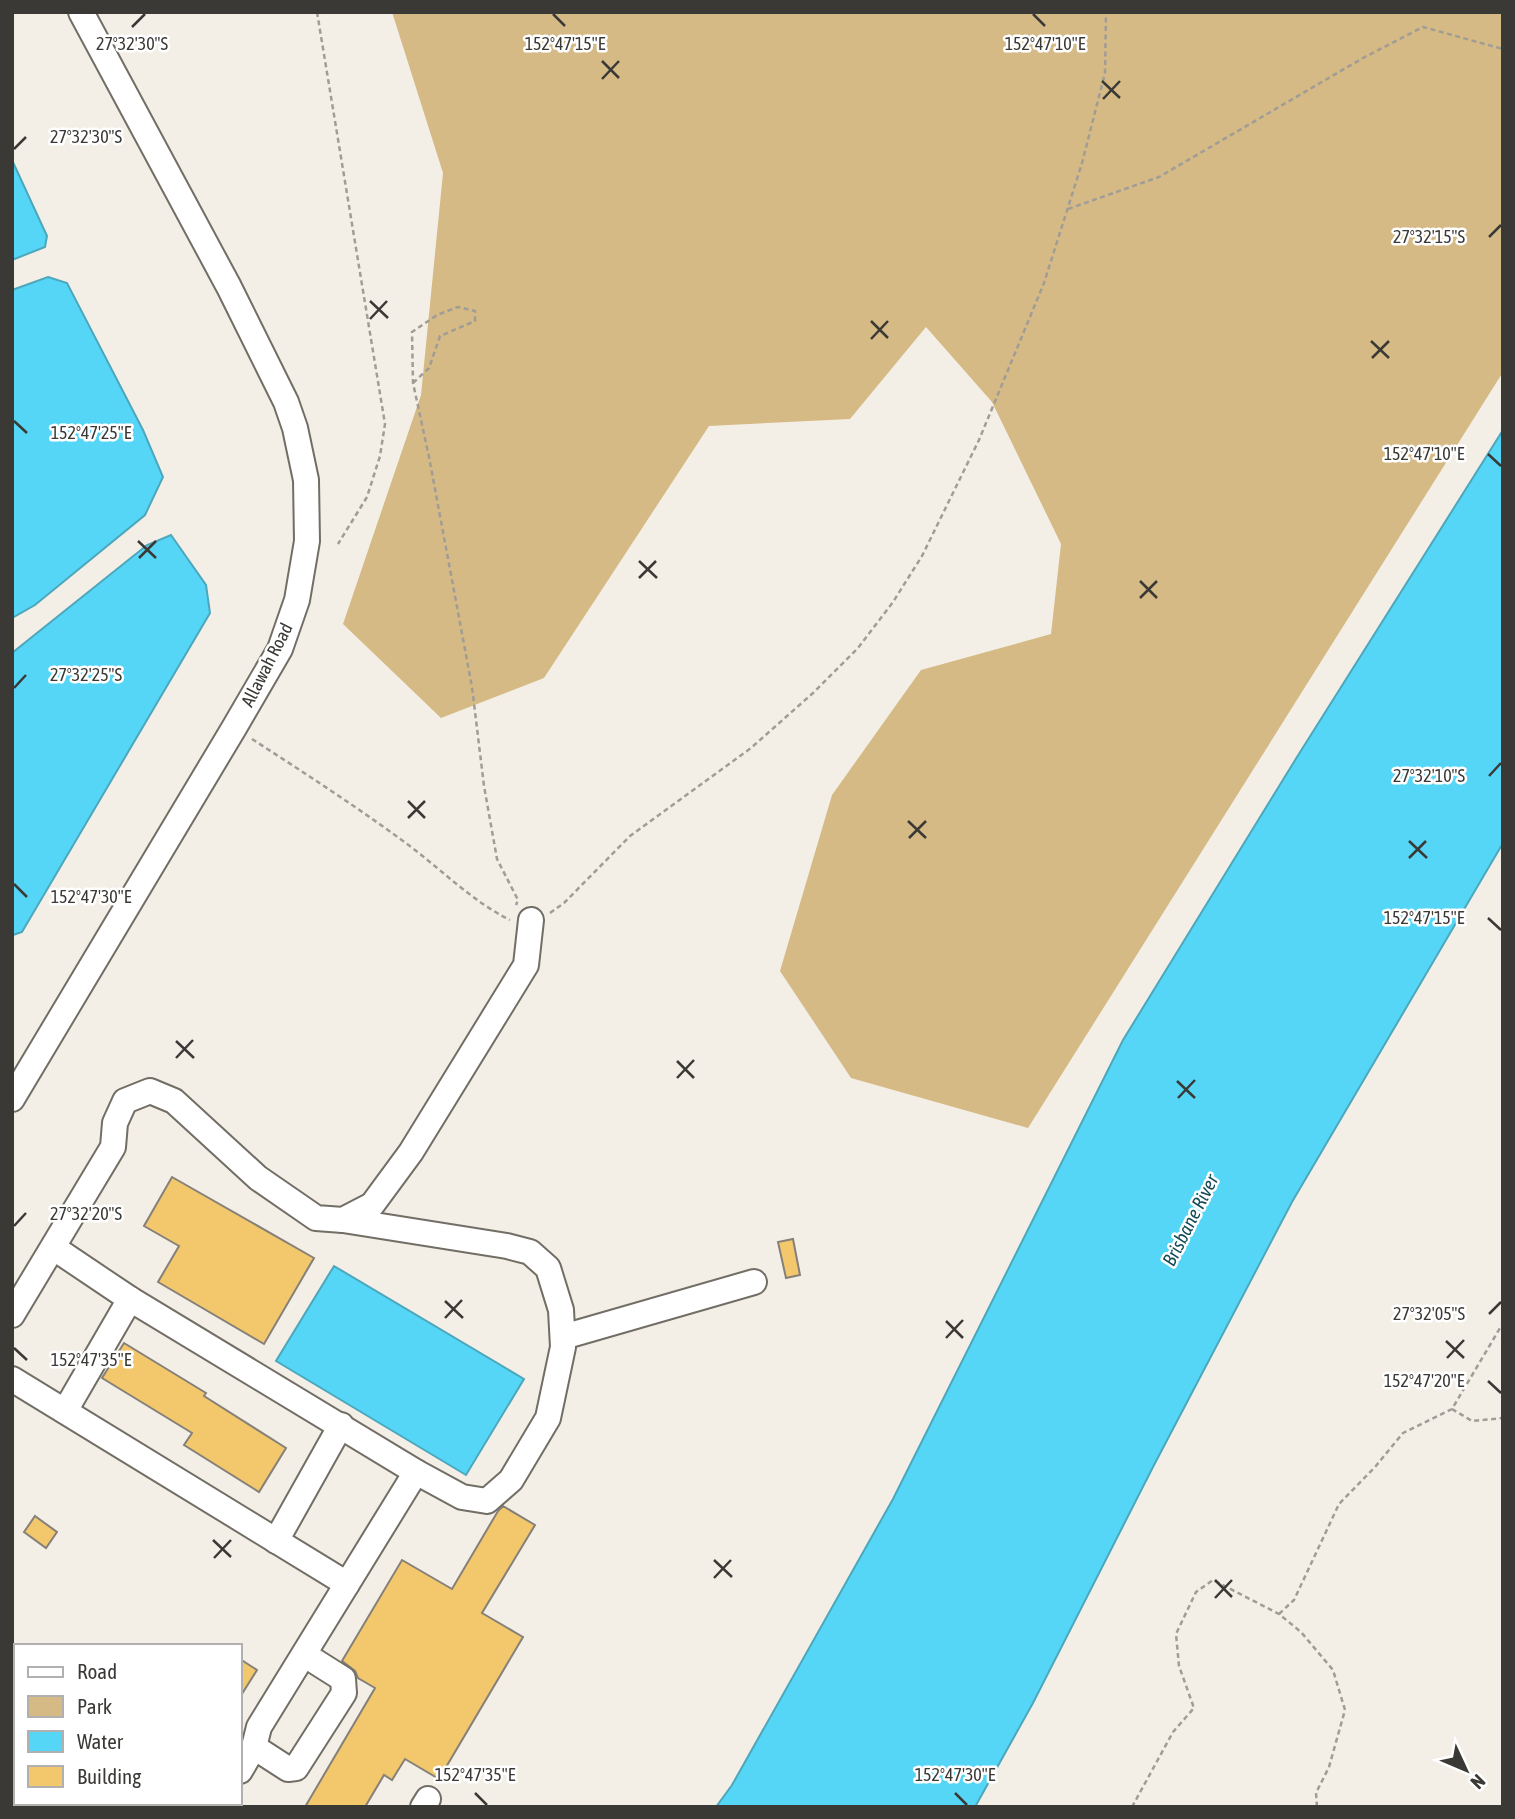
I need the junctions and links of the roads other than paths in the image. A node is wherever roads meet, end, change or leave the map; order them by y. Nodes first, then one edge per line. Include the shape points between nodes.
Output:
1 (80, 12) edge
2 (531, 920) road end
3 (12, 1099) edge
4 (343, 1220) junction
5 (54, 1248) junction
6 (754, 1282) dead end
7 (130, 1298) junction
8 (12, 1315) edge
9 (563, 1337) junction
10 (12, 1379) edge
11 (65, 1411) junction
12 (341, 1425) junction
13 (416, 1472) junction
14 (276, 1541) junction
15 (347, 1584) junction
16 (305, 1656) junction
17 (254, 1747) junction
18 (242, 1768) edge

1 - 3 street, Allawah Road via 272,369 295,428 304,467 307,541 297,600 279,649
2 - 4 street via 526,965 411,1152 372,1205
4 - 5 street via 316,1218 258,1178 174,1101 150,1091 125,1101 115,1123 113,1147
4 - 9 street via 530,1252 548,1268 561,1310
5 - 7 street
5 - 8 street
6 - 9 street
7 - 11 street
7 - 12 street
9 - 13 street via 548,1418 511,1480 487,1501 462,1497
10 - 11 street
11 - 14 street
12 - 13 street
12 - 14 street
13 - 15 street
14 - 15 street
15 - 16 street
16 - 17 street via 259,1727
16 - 17 street via 343,1679 344,1693 296,1768 288,1769
17 - 18 street

